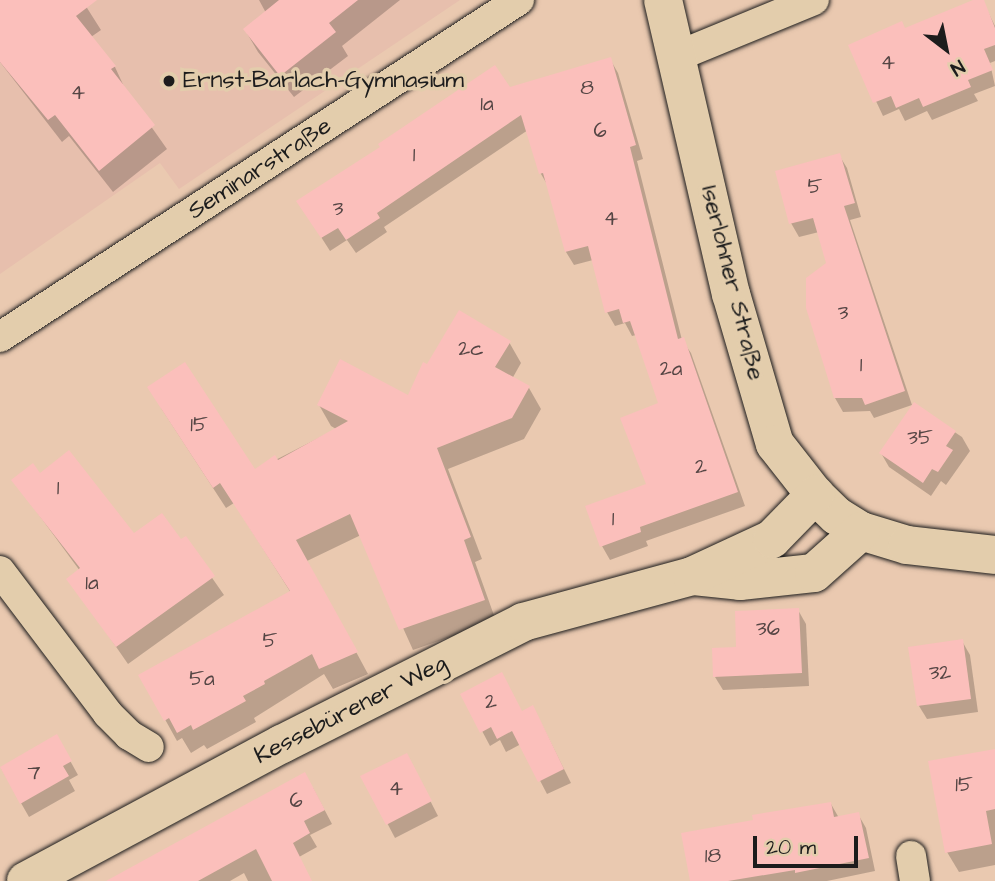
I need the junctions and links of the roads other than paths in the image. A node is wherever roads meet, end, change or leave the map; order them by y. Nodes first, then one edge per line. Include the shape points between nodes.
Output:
1 (519, 0) edge
2 (663, 0) edge
3 (814, 0) edge
4 (678, 56) junction
5 (0, 337) edge
6 (816, 495) junction
7 (861, 531) junction
8 (995, 555) edge
9 (0, 570) edge
10 (692, 576) junction
11 (149, 747) dead end
12 (26, 881) edge

1 - 5 street, Seminarstraße
2 - 4 main road, Iserlohner Straße
3 - 4 street
4 - 6 main road, Iserlohner Straße via 731,294 775,444
6 - 7 main road, Iserlohner Straße
6 - 10 main road, Kessebürener Weg via 772,539
7 - 8 main road, Iserlohner Straße via 907,545
7 - 10 main road, Kessebürener Weg via 814,573 740,581
9 - 11 street via 108,714
10 - 12 main road, Kessebürener Weg via 523,622

